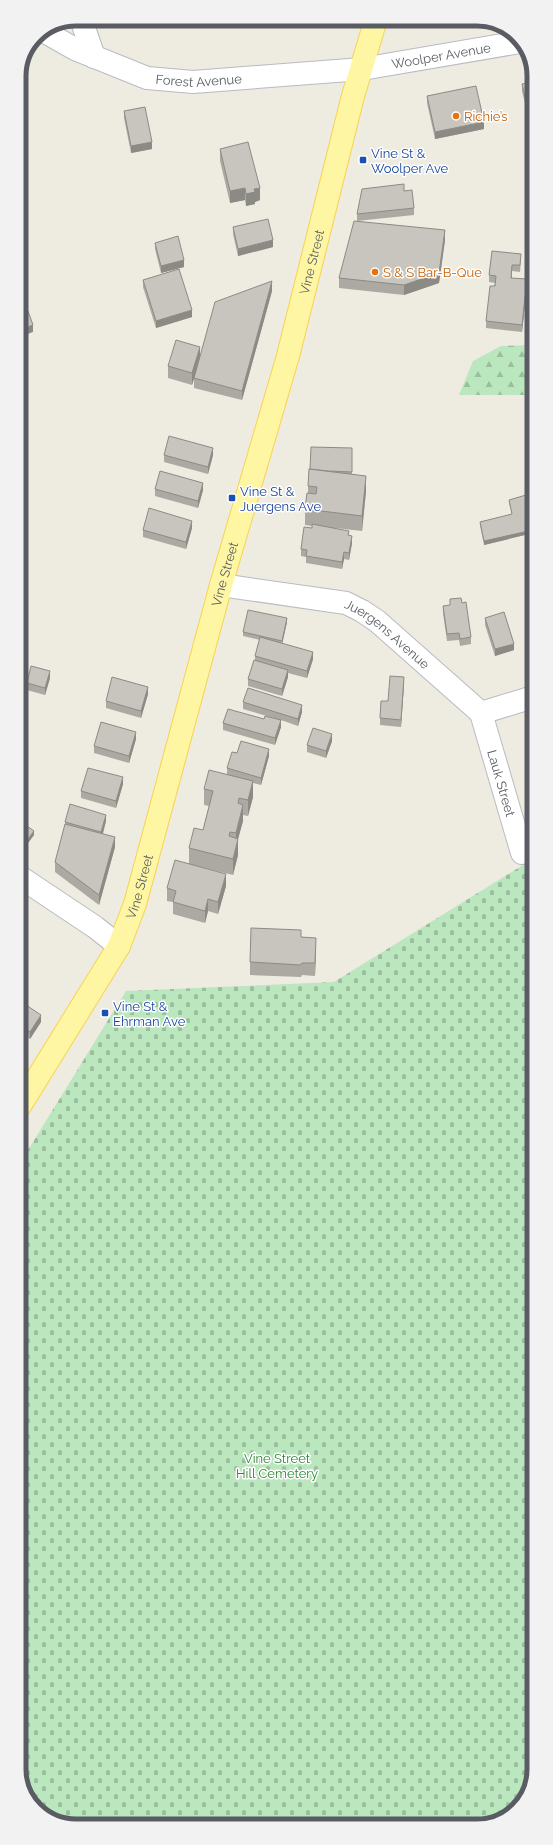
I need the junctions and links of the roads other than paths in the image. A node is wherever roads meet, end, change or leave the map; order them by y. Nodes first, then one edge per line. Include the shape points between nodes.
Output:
1 (84, 26) edge
2 (374, 26) edge
3 (48, 34) edge
4 (514, 43) edge
5 (94, 57) junction
6 (362, 69) junction
7 (221, 585) junction
8 (527, 699) edge
9 (481, 713) junction
10 (522, 853) dead end
11 (26, 881) edge
12 (119, 946) junction
13 (26, 1096) edge

1 - 5 street
2 - 6 main road, Vine Street
3 - 5 street, Forest Avenue
4 - 6 street, Woolper Avenue
5 - 6 street, Forest Avenue via 147,78 193,82
6 - 7 main road, Vine Street via 288,356
7 - 9 street, Juergens Avenue via 346,603 377,621
7 - 12 main road, Vine Street via 135,904
8 - 9 street
9 - 10 street, Lauk Street
11 - 12 street
12 - 13 main road, Vine Street

